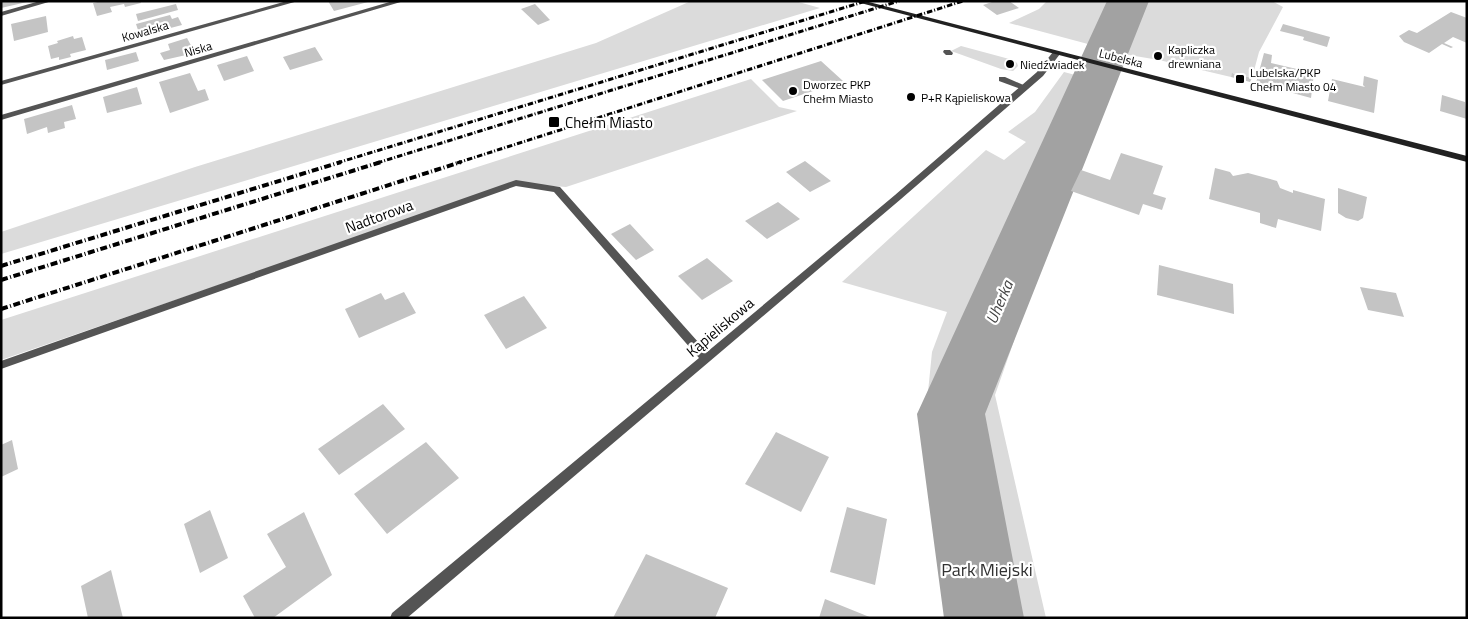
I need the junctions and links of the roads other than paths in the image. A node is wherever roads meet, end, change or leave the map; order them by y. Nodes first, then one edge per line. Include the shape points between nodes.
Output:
1 (49, 1) edge
2 (295, 1) edge
3 (401, 1) edge
4 (856, 1) edge
5 (1, 14) edge
6 (1056, 54) junction
7 (1002, 79) dead end
8 (1, 83) edge
9 (1024, 87) junction
10 (1, 118) edge
11 (1467, 159) edge
12 (706, 358) junction
13 (1, 364) edge
14 (398, 618) edge

1 - 5 street
2 - 8 street, Kowalska
3 - 10 street, Niska
4 - 6 main road, Lubelska
6 - 9 street, Kąpieliskowa
6 - 11 main road, Lubelska
7 - 9 street
9 - 12 street, Kąpieliskowa
12 - 13 street, Nadtorowa via 557,189 516,183
12 - 14 street, Kąpieliskowa

